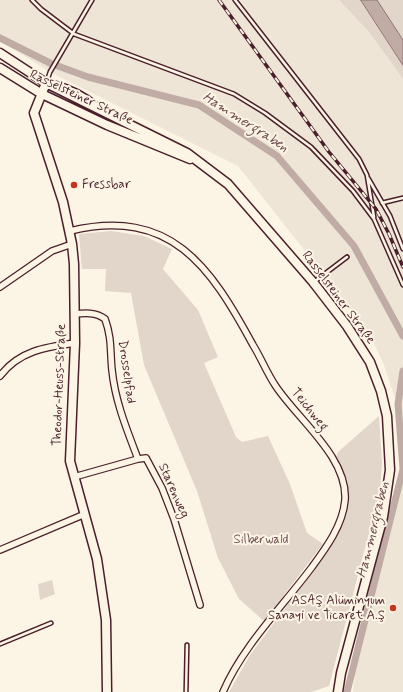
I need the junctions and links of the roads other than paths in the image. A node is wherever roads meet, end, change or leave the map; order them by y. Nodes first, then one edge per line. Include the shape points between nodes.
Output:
1 (32, 0) edge
2 (92, 0) edge
3 (235, 0) edge
4 (74, 34) junction
5 (0, 53) edge
6 (0, 68) edge
7 (46, 83) junction
8 (42, 94) junction
9 (198, 162) junction
10 (366, 175) junction
11 (403, 198) edge
12 (382, 203) junction
13 (374, 219) junction
14 (70, 231) junction
15 (72, 244) junction
16 (403, 249) edge
17 (347, 257) dead end
18 (313, 282) junction
19 (403, 285) edge
20 (0, 287) edge
21 (74, 314) junction
22 (75, 343) junction
23 (0, 376) edge
24 (138, 459) junction
25 (74, 477) junction
26 (85, 514) junction
27 (0, 550) edge
28 (200, 605) dead end
29 (51, 623) dead end
30 (0, 644) edge
31 (187, 645) dead end
32 (107, 692) edge
33 (186, 692) edge
34 (222, 692) edge
35 (338, 692) edge

1 - 4 lane
2 - 4 lane
3 - 10 lane via 360,159
4 - 7 lane
4 - 13 lane via 234,94 265,113 311,147 353,191
5 - 7 main road, Rasselsteiner Straße
6 - 8 main road, Rasselsteiner Straße
7 - 8 main road, Theodor-Heuss-Straße
7 - 9 main road, Rasselsteiner Straße via 187,153
8 - 9 main road, Rasselsteiner Straße via 121,131
8 - 14 main road, Theodor-Heuss-Straße via 34,113
9 - 18 main road, Rasselsteiner Straße via 228,184
10 - 12 lane
10 - 13 lane
11 - 12 lane
12 - 16 lane
13 - 19 lane
14 - 15 main road, Theodor-Heuss-Straße
14 - 34 street, Teichweg via 103,225 128,226 149,232 188,252 216,282 237,315 274,385 332,457 343,483 345,500 341,518 332,537 246,652
15 - 20 street via 52,251
15 - 21 main road, Theodor-Heuss-Straße
17 - 18 lane
18 - 35 main road, Rasselsteiner Straße via 347,326 370,362 381,391 389,435 390,470 383,517
21 - 22 main road, Theodor-Heuss-Straße
21 - 24 street, Drosselpfad via 90,313 105,319 112,349 112,370 120,412
22 - 23 street via 46,347 25,354 14,361
22 - 25 main road, Theodor-Heuss-Straße via 69,449
24 - 25 street, Starenweg
24 - 28 street, Starenweg via 146,458 162,488
25 - 26 main road, Theodor-Heuss-Straße
26 - 27 street
26 - 32 main road, Theodor-Heuss-Straße via 97,560 106,620
29 - 30 lane
31 - 33 lane

